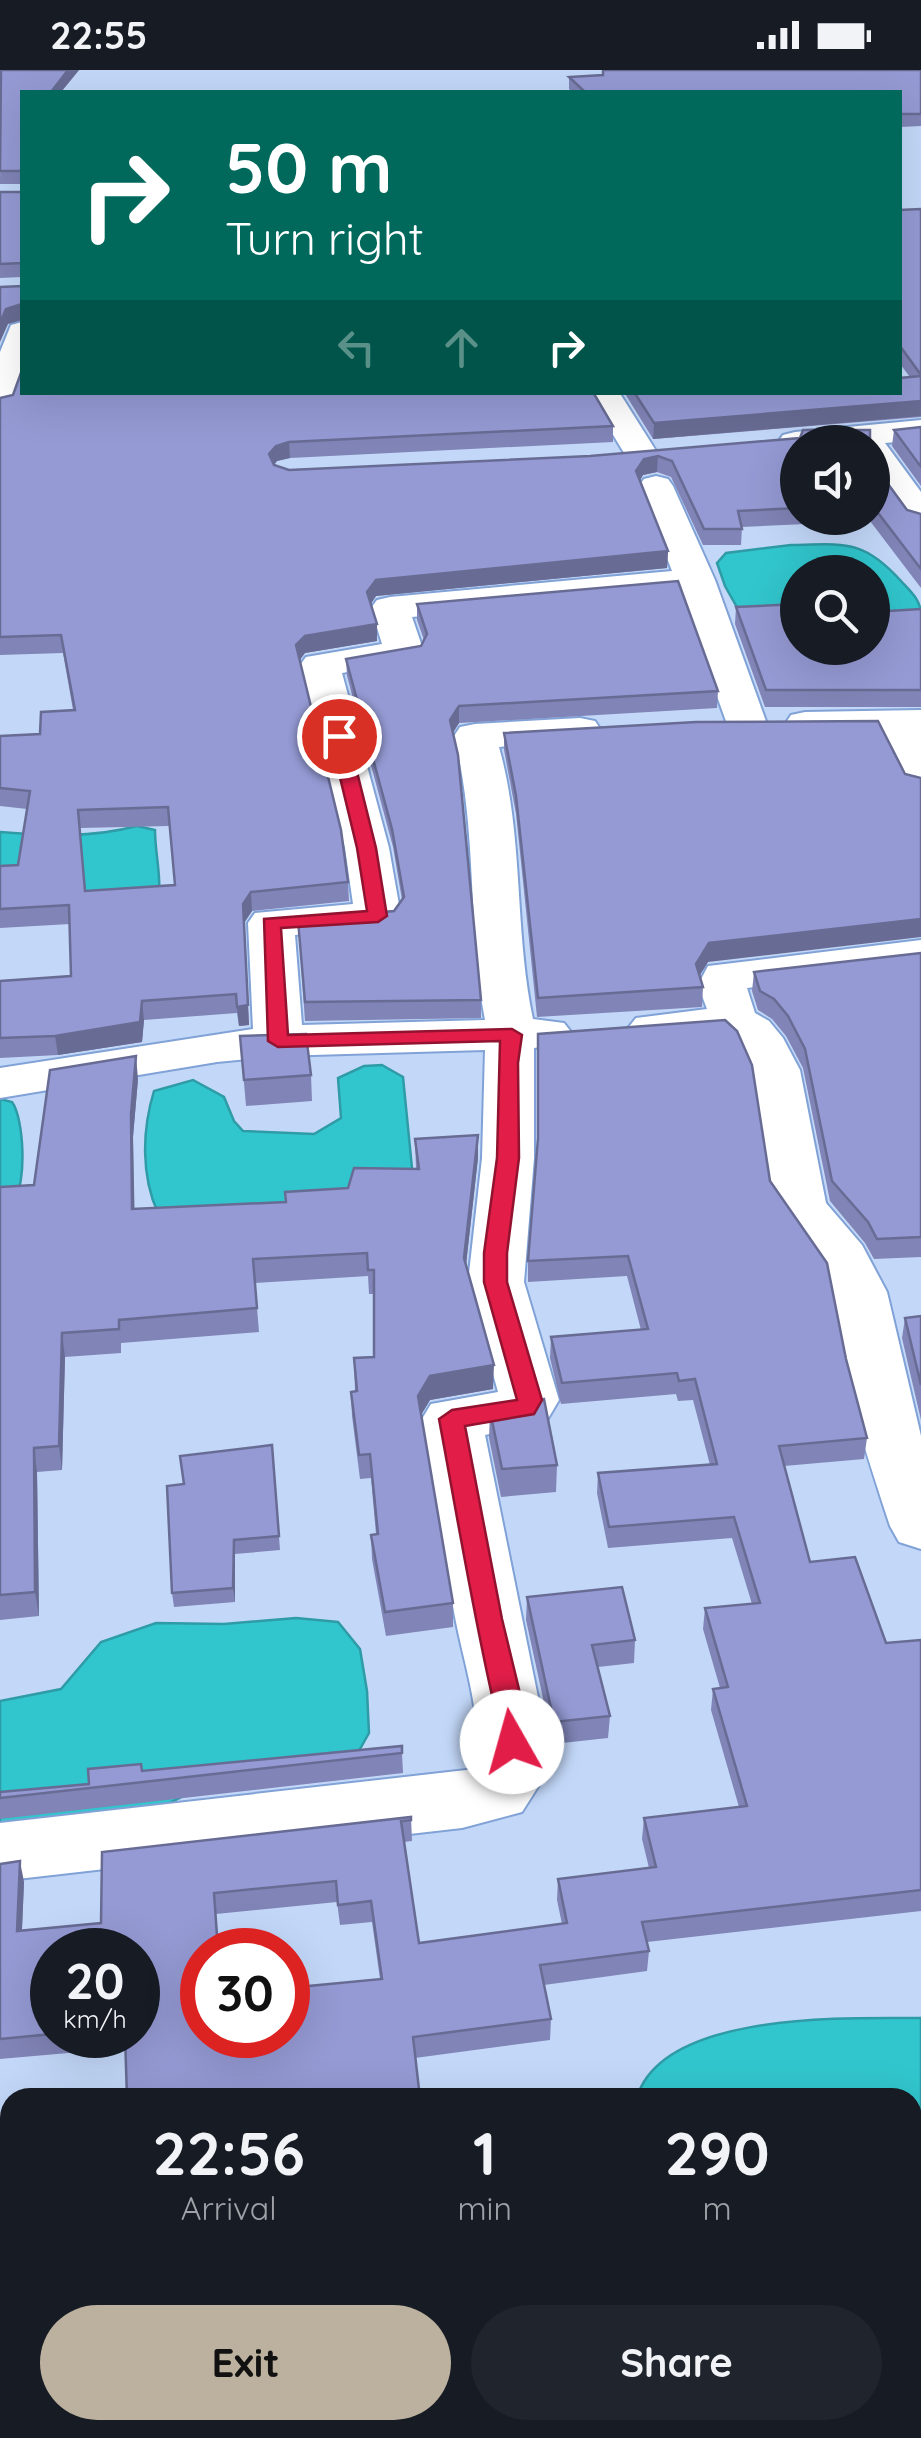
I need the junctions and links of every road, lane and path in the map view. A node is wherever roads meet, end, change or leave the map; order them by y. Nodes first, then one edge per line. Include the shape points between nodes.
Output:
1 (20, 338) edge
2 (605, 395) edge
3 (0, 402) edge
4 (921, 430) edge
5 (890, 437) edge
6 (756, 445) edge
7 (780, 445) edge
8 (679, 451) edge
9 (606, 456) edge
10 (649, 470) junction
11 (890, 475) edge
12 (921, 516) edge
13 (696, 580) junction
14 (907, 723) edge
15 (696, 724) edge
16 (748, 724) junction
17 (617, 728) edge
18 (921, 781) edge
19 (921, 954) edge
20 (731, 1018) junction
21 (512, 1035) junction
22 (278, 1041) junction
23 (0, 1083) edge
24 (921, 1526) edge
25 (0, 1852) edge

1 - 3 street
2 - 10 street
4 - 5 street
6 - 7 street
8 - 10 street
9 - 10 street
10 - 13 street
11 - 12 street
13 - 16 street
13 - 22 street via 390,608 404,652 320,665 378,916 271,923
14 - 16 street
14 - 18 street
15 - 16 street
17 - 21 street via 475,736 488,785 496,929
19 - 20 street via 725,976
20 - 21 street via 691,1027
20 - 24 street via 755,1033 775,1075 801,1208 846,1259 857,1284 886,1416
21 - 22 street
21 - 25 street via 496,1282 530,1400 525,1408 452,1419 510,1710 507,1782 498,1792 462,1800
22 - 23 street

